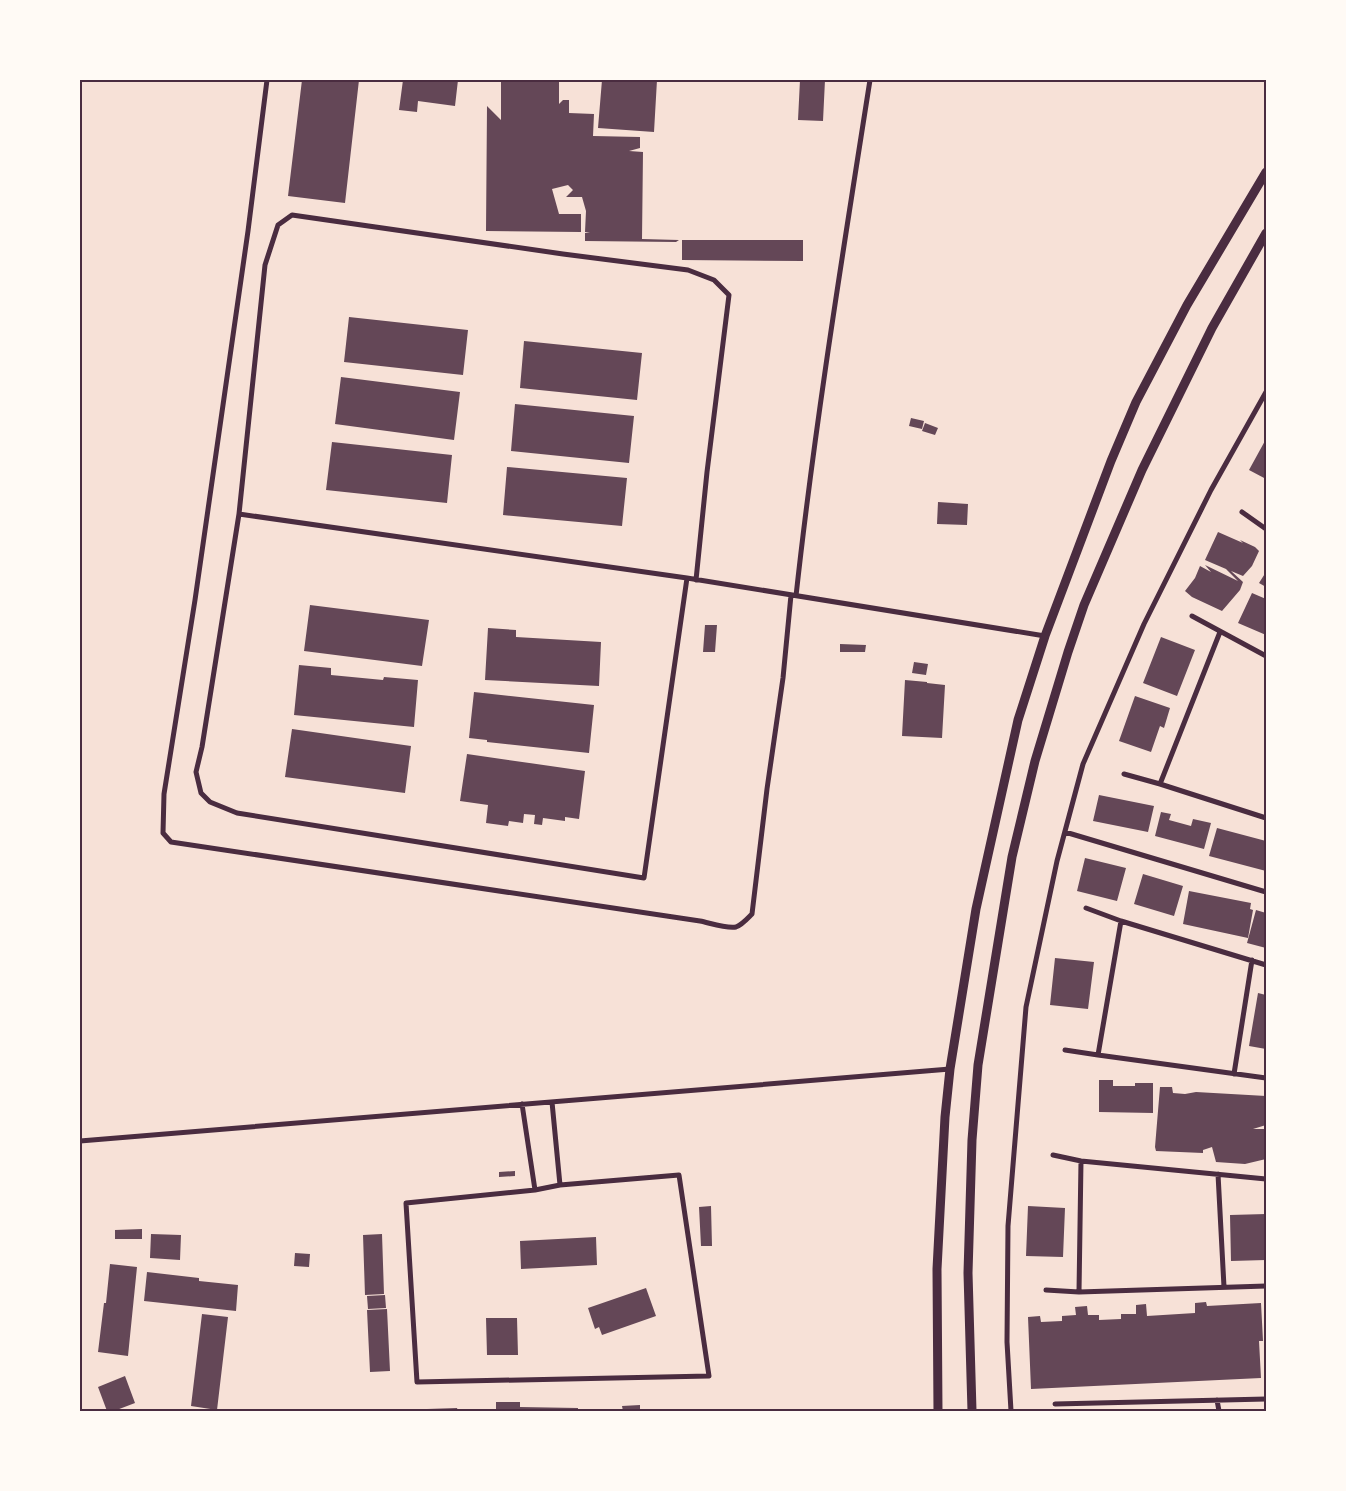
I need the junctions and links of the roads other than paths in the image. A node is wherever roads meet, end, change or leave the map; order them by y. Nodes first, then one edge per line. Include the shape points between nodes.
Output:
1 (268, 80) edge
2 (870, 80) edge
3 (1266, 172) edge
4 (1266, 233) edge
5 (1266, 392) edge
6 (1242, 512) dead end
7 (239, 514) junction
8 (1266, 529) edge
9 (687, 578) junction
10 (696, 580) junction
11 (793, 595) junction
12 (1192, 616) dead end
13 (1220, 632) junction
14 (1045, 636) junction
15 (1266, 656) edge
16 (1124, 774) dead end
17 (1160, 784) junction
18 (1266, 818) edge
19 (1065, 832) junction
20 (1266, 892) edge
21 (1086, 908) dead end
22 (1121, 921) junction
23 (1252, 960) junction
24 (1266, 965) edge
25 (1065, 1050) dead end
26 (1098, 1056) junction
27 (950, 1069) junction
28 (1234, 1074) junction
29 (1266, 1078) edge
30 (552, 1102) junction
31 (522, 1104) junction
32 (80, 1141) edge
33 (1053, 1155) dead end
34 (1081, 1161) junction
35 (1218, 1174) junction
36 (1266, 1179) edge
37 (560, 1185) junction
38 (535, 1190) junction
39 (1266, 1286) edge
40 (1224, 1287) junction
41 (1046, 1290) dead end
42 (1079, 1292) junction
43 (1266, 1398) edge
44 (1217, 1400) junction
45 (1055, 1404) dead end
46 (1078, 1404) junction
47 (938, 1411) edge
48 (972, 1411) edge
49 (1011, 1411) edge
50 (1079, 1411) edge
51 (1219, 1411) edge

1 - 11 street via 164,794 163,833 171,842 736,927 752,914
2 - 11 street
3 - 14 street via 1187,305 1136,402
4 - 48 street via 1212,328 1142,470 1084,605 1035,761 1012,857 978,1065 968,1273
5 - 19 street via 1211,490 1144,624 1083,764
6 - 8 street
7 - 9 street
7 - 9 street via 196,772 201,793 210,802 237,813 644,878
7 - 10 street via 266,265 278,225 292,214 688,270 714,280 729,295
9 - 10 street
10 - 11 street
11 - 14 street
12 - 13 street
13 - 15 street
13 - 17 street
14 - 27 street via 1018,720 976,909
16 - 17 street
17 - 18 street
19 - 20 street
19 - 49 street via 1026,1007 1008,1226 1007,1342
21 - 22 street
22 - 23 street
22 - 26 street
23 - 24 street
23 - 28 street
25 - 26 street
26 - 28 street
27 - 30 street
27 - 47 street via 937,1268
28 - 29 street
30 - 31 street
30 - 37 street
31 - 32 street
31 - 38 street
33 - 34 street
34 - 35 street
34 - 42 street
35 - 36 street
35 - 40 street
37 - 38 street
37 - 38 street via 679,1175 709,1376 418,1382 406,1203
39 - 40 street
40 - 42 street
41 - 42 street
43 - 44 street
44 - 46 street
44 - 51 street
45 - 46 street
46 - 50 street

